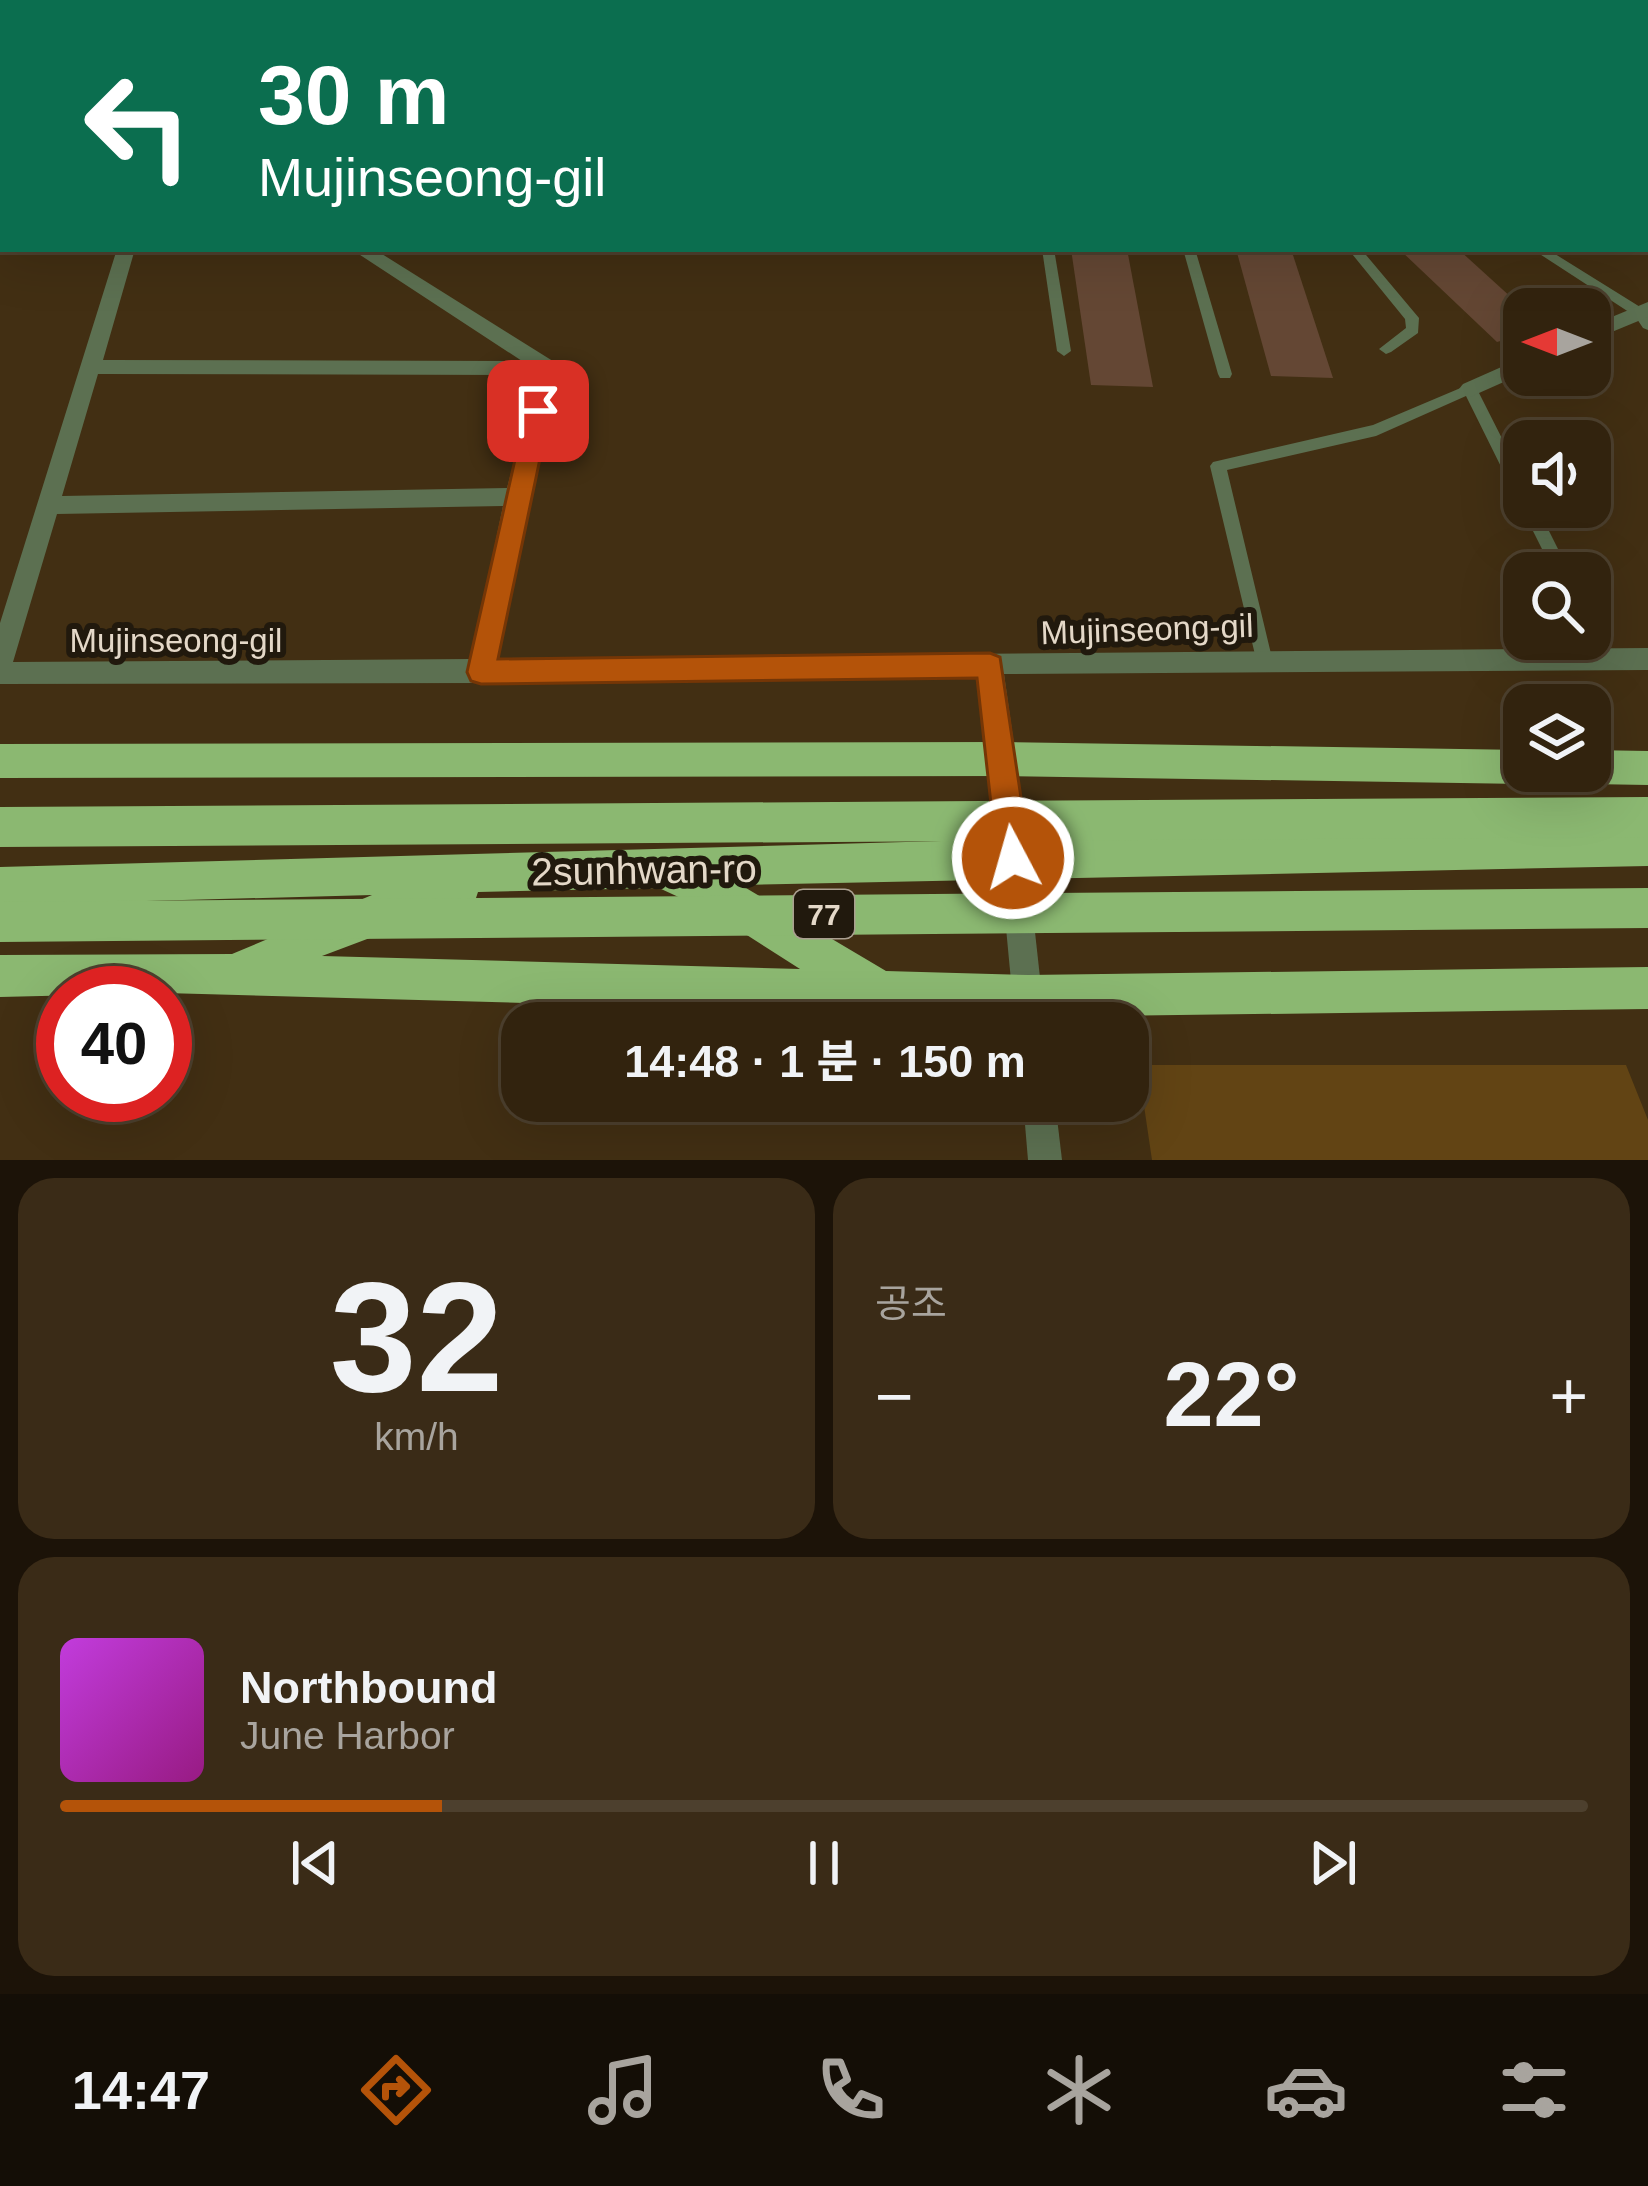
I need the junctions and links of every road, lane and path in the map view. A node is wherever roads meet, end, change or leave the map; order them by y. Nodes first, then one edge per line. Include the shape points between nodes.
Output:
1 (125, 252) edge
2 (365, 252) edge
3 (1048, 252) edge
4 (1190, 252) edge
5 (1357, 252) edge
6 (1544, 252) edge
7 (1645, 316) edge
8 (1611, 327) edge
9 (1386, 349) dead end
10 (1064, 351) dead end
11 (91, 368) junction
12 (549, 368) junction
13 (1225, 374) dead end
14 (1503, 374) edge
15 (1470, 389) junction
16 (1503, 455) edge
17 (516, 497) junction
18 (49, 505) junction
19 (1263, 658) junction
20 (1503, 659) edge
21 (1611, 659) edge
22 (1648, 659) edge
23 (990, 666) junction
24 (0, 669) edge
25 (481, 672) junction
26 (1003, 759) junction
27 (0, 761) edge
28 (1503, 766) edge
29 (1611, 767) edge
30 (1648, 768) edge
31 (1648, 815) edge
32 (0, 827) edge
33 (1648, 847) edge
34 (1531, 849) junction
35 (1013, 858) junction
36 (643, 868) junction
37 (508, 872) junction
38 (0, 886) edge
39 (1648, 908) edge
40 (0, 922) edge
41 (223, 974) junction
42 (0, 976) edge
43 (1648, 988) edge
44 (886, 992) junction
45 (965, 1002) edge
46 (1028, 1002) edge
47 (1149, 1006) edge
48 (1041, 1122) edge
49 (1045, 1160) edge

1 - 11 street, Mujinseong-gil
2 - 12 street
3 - 10 lane
4 - 13 lane
5 - 9 lane via 1412,317 1413,330
6 - 7 lane
7 - 8 street
11 - 12 street
11 - 18 street, Mujinseong-gil
12 - 17 street
14 - 15 street
15 - 16 lane
15 - 19 lane via 1376,430 1218,466
17 - 18 street
17 - 25 street
18 - 24 street, Mujinseong-gil
19 - 20 street, Mujinseong-gil
19 - 23 street, Mujinseong-gil
21 - 22 street, Mujinseong-gil
23 - 25 street, Mujinseong-gil
23 - 26 street
24 - 25 street, Mujinseong-gil
26 - 27 highway
26 - 28 highway
26 - 35 street
29 - 30 highway
31 - 32 highway, 2sunhwan-ro, bridge
31 - 34 highway
33 - 34 highway
34 - 35 highway
35 - 36 highway
35 - 46 street
36 - 37 highway
36 - 44 highway via 697,882
37 - 38 highway
37 - 41 highway via 398,904
39 - 40 highway, 2sunhwan-ro / 77, bridge
41 - 42 highway
41 - 44 highway
43 - 47 highway
44 - 45 highway
48 - 49 street

